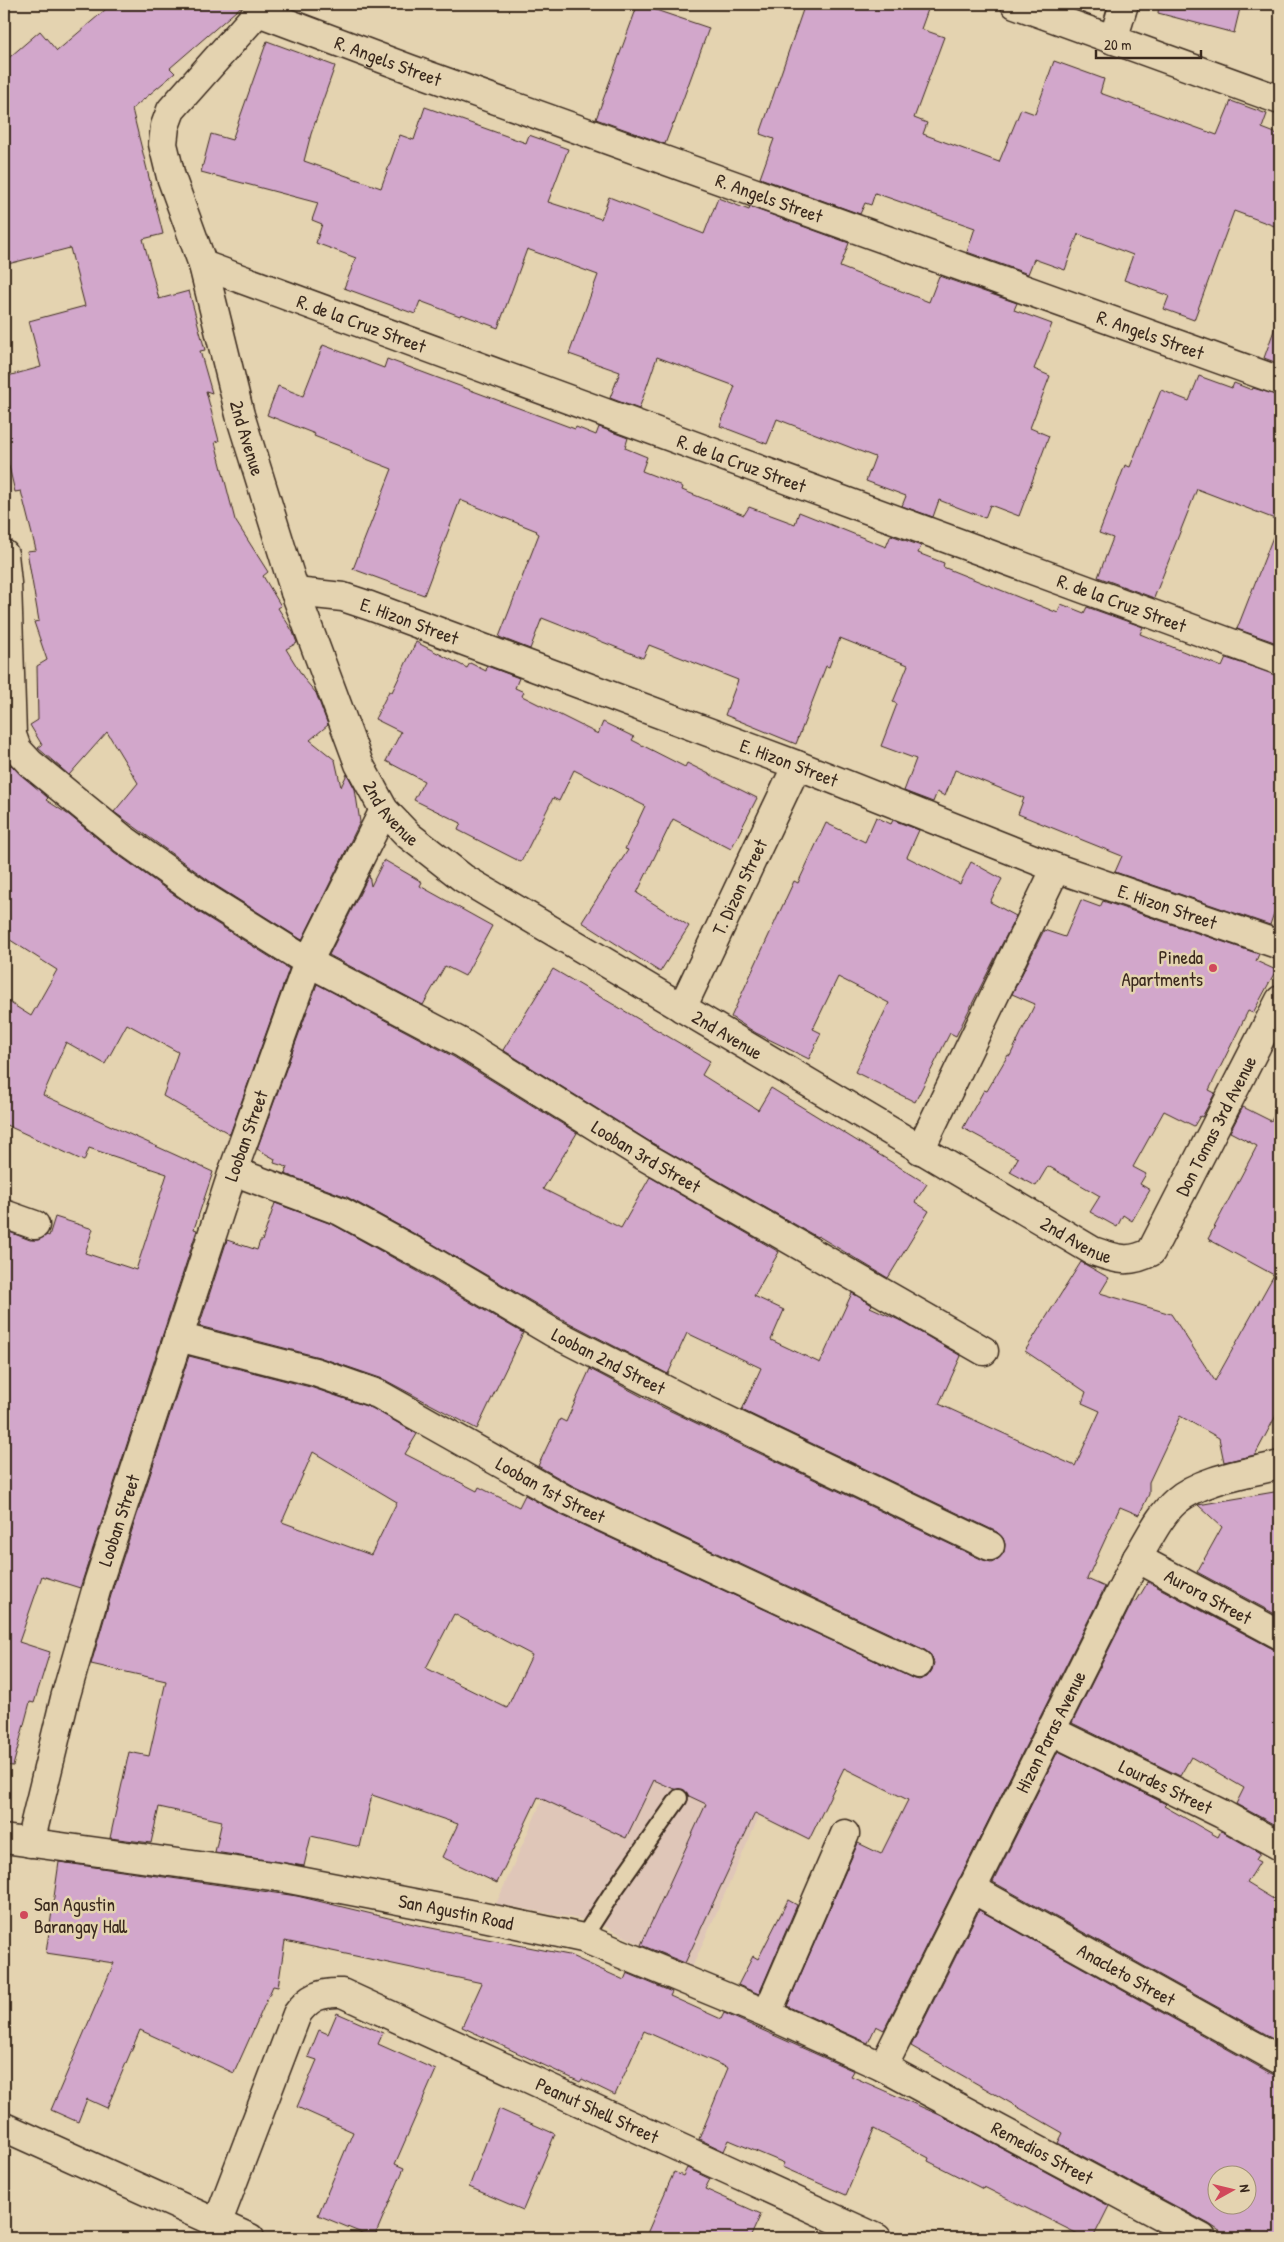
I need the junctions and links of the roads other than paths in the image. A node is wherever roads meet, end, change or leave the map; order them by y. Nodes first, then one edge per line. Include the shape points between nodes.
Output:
1 (1015, 4) edge
2 (1124, 4) edge
3 (264, 8) edge
4 (1113, 40) junction
5 (1280, 100) edge
6 (203, 265) junction
7 (1280, 381) edge
8 (4, 554) edge
9 (5, 584) edge
10 (295, 592) junction
11 (1280, 661) edge
12 (797, 765) junction
13 (384, 810) junction
14 (1056, 868) junction
15 (1280, 945) edge
16 (308, 962) junction
17 (1280, 1000) edge
18 (682, 1008) junction
19 (920, 1150) junction
20 (233, 1171) junction
21 (4, 1214) edge
22 (35, 1225) dead end
23 (1151, 1252) joint
24 (178, 1337) junction
25 (984, 1351) dead end
26 (1280, 1465) edge
27 (990, 1546) dead end
28 (1137, 1558) junction
29 (1280, 1634) edge
30 (918, 1664) dead end
31 (1050, 1730) junction
32 (679, 1798) dead end
33 (845, 1834) dead end
34 (17, 1841) edge
35 (1280, 1846) edge
36 (971, 1888) junction
37 (583, 1938) junction
38 (767, 2014) junction
39 (1280, 2060) edge
40 (883, 2067) junction
41 (4, 2127) edge
42 (217, 2224) junction
43 (250, 2238) edge
44 (877, 2238) edge
45 (1202, 2238) edge

1 - 4 street
2 - 4 street
3 - 6 street, 2nd Avenue via 171,110 165,126 163,144 171,177
3 - 7 street, R. Angels Street via 410,69
4 - 5 street
6 - 10 street, 2nd Avenue via 240,415
6 - 11 street, R. de la Cruz Street
8 - 9 street
9 - 16 street via 12,736 17,749 123,839 206,898
10 - 12 street, E. Hizon Street via 343,597 370,606
10 - 13 street, 2nd Avenue via 359,764
12 - 14 street, E. Hizon Street
12 - 18 street, T. Dizon Street
13 - 16 street, Looban Street
13 - 18 street, 2nd Avenue via 408,835 463,878
14 - 15 street, E. Hizon Street
14 - 19 street
16 - 20 street, Looban Street
16 - 25 street, Looban 3rd Street via 462,1043 644,1156
17 - 23 street, Don Tomas 3rd Avenue
18 - 19 street, 2nd Avenue
19 - 23 street, 2nd Avenue via 1093,1251 1128,1260
20 - 24 street, Looban Street
20 - 27 street, Looban 2nd Street via 340,1211 552,1332 683,1399
21 - 22 street
24 - 30 street, Looban 1st Street via 315,1372 378,1394 566,1500
24 - 34 street, Looban Street
26 - 28 street, Hizon Paras Avenue via 1192,1489 1164,1514
28 - 29 street, Aurora Street
28 - 31 street, Hizon Paras Avenue
31 - 35 street, Lourdes Street
31 - 36 street, Hizon Paras Avenue
32 - 37 lane
33 - 38 street
34 - 37 street, San Agustin Road via 279,1877
36 - 39 street, Anacleto Street
36 - 40 street, Hizon Paras Avenue
37 - 38 street, San Agustin Road
38 - 40 street, San Agustin Road
40 - 45 street, Remedios Street
41 - 42 street
42 - 43 street
42 - 44 street, Peanut Shell Street via 297,2014 306,2002 329,1992 342,1993

